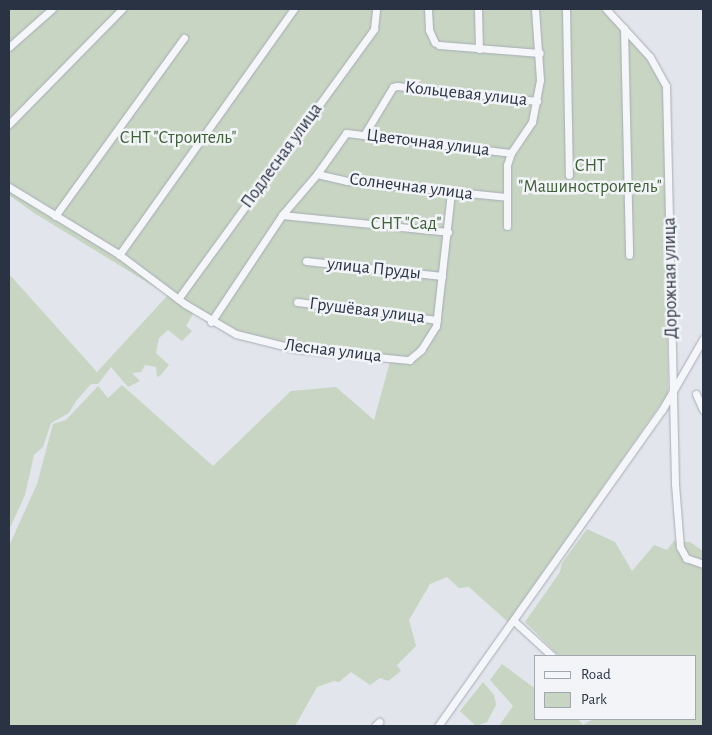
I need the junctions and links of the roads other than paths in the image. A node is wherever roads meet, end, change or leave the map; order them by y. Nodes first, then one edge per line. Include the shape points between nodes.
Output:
1 (52, 9) edge
2 (122, 9) edge
3 (294, 9) edge
4 (376, 9) edge
5 (428, 9) edge
6 (478, 9) edge
7 (535, 9) edge
8 (566, 9) edge
9 (606, 9) edge
10 (624, 28) junction
11 (184, 38) dead end
12 (9, 47) edge
13 (479, 49) junction
14 (540, 53) junction
15 (537, 101) junction
16 (9, 124) edge
17 (364, 135) junction
18 (511, 154) junction
19 (317, 174) junction
20 (569, 175) dead end
21 (9, 187) edge
22 (450, 192) junction
23 (506, 197) junction
24 (282, 215) junction
25 (56, 216) junction
26 (508, 226) dead end
27 (448, 232) junction
28 (119, 255) junction
29 (629, 255) dead end
30 (306, 261) dead end
31 (442, 276) junction
32 (178, 299) junction
33 (297, 302) dead end
34 (437, 320) junction
35 (211, 322) junction
36 (703, 339) edge
37 (696, 351) junction
38 (703, 356) edge
39 (673, 360) junction
40 (688, 365) junction
41 (674, 389) junction
42 (696, 394) dead end
43 (703, 410) edge
44 (703, 564) edge
45 (514, 620) junction
46 (551, 655) edge
47 (438, 726) edge

1 - 12 street
2 - 16 street
3 - 28 street
4 - 32 street, Подлесная улица via 374,29
5 - 13 street via 429,30 437,44
6 - 13 street
7 - 14 street
8 - 20 street
9 - 10 street, Дорожная улица
10 - 29 street
10 - 39 street, Дорожная улица via 657,66 666,86
11 - 25 street
13 - 14 street
14 - 15 street
15 - 17 street, Кольцевая улица via 397,86 393,87
15 - 18 street via 532,122
17 - 18 street, Цветочная улица
17 - 19 street, Цветочная улица via 346,133
18 - 23 street via 505,176
19 - 22 street, Солнечная улица
19 - 24 street
21 - 25 street
22 - 23 street, Солнечная улица
22 - 27 street
23 - 26 street
24 - 27 street
24 - 35 street
25 - 28 street
27 - 31 street
28 - 32 street
30 - 31 street, улица Пруды
31 - 34 street
32 - 35 street
33 - 34 street, Грушёвая улица
34 - 35 street, Лесная улица via 431,337 409,360 296,349 236,334
36 - 37 street
37 - 38 street
37 - 40 street
39 - 40 street via 680,366
39 - 41 street, Дорожная улица
40 - 41 street
41 - 44 street, Дорожная улица via 680,547 686,558
41 - 45 street
42 - 43 street
45 - 46 street
45 - 47 street

